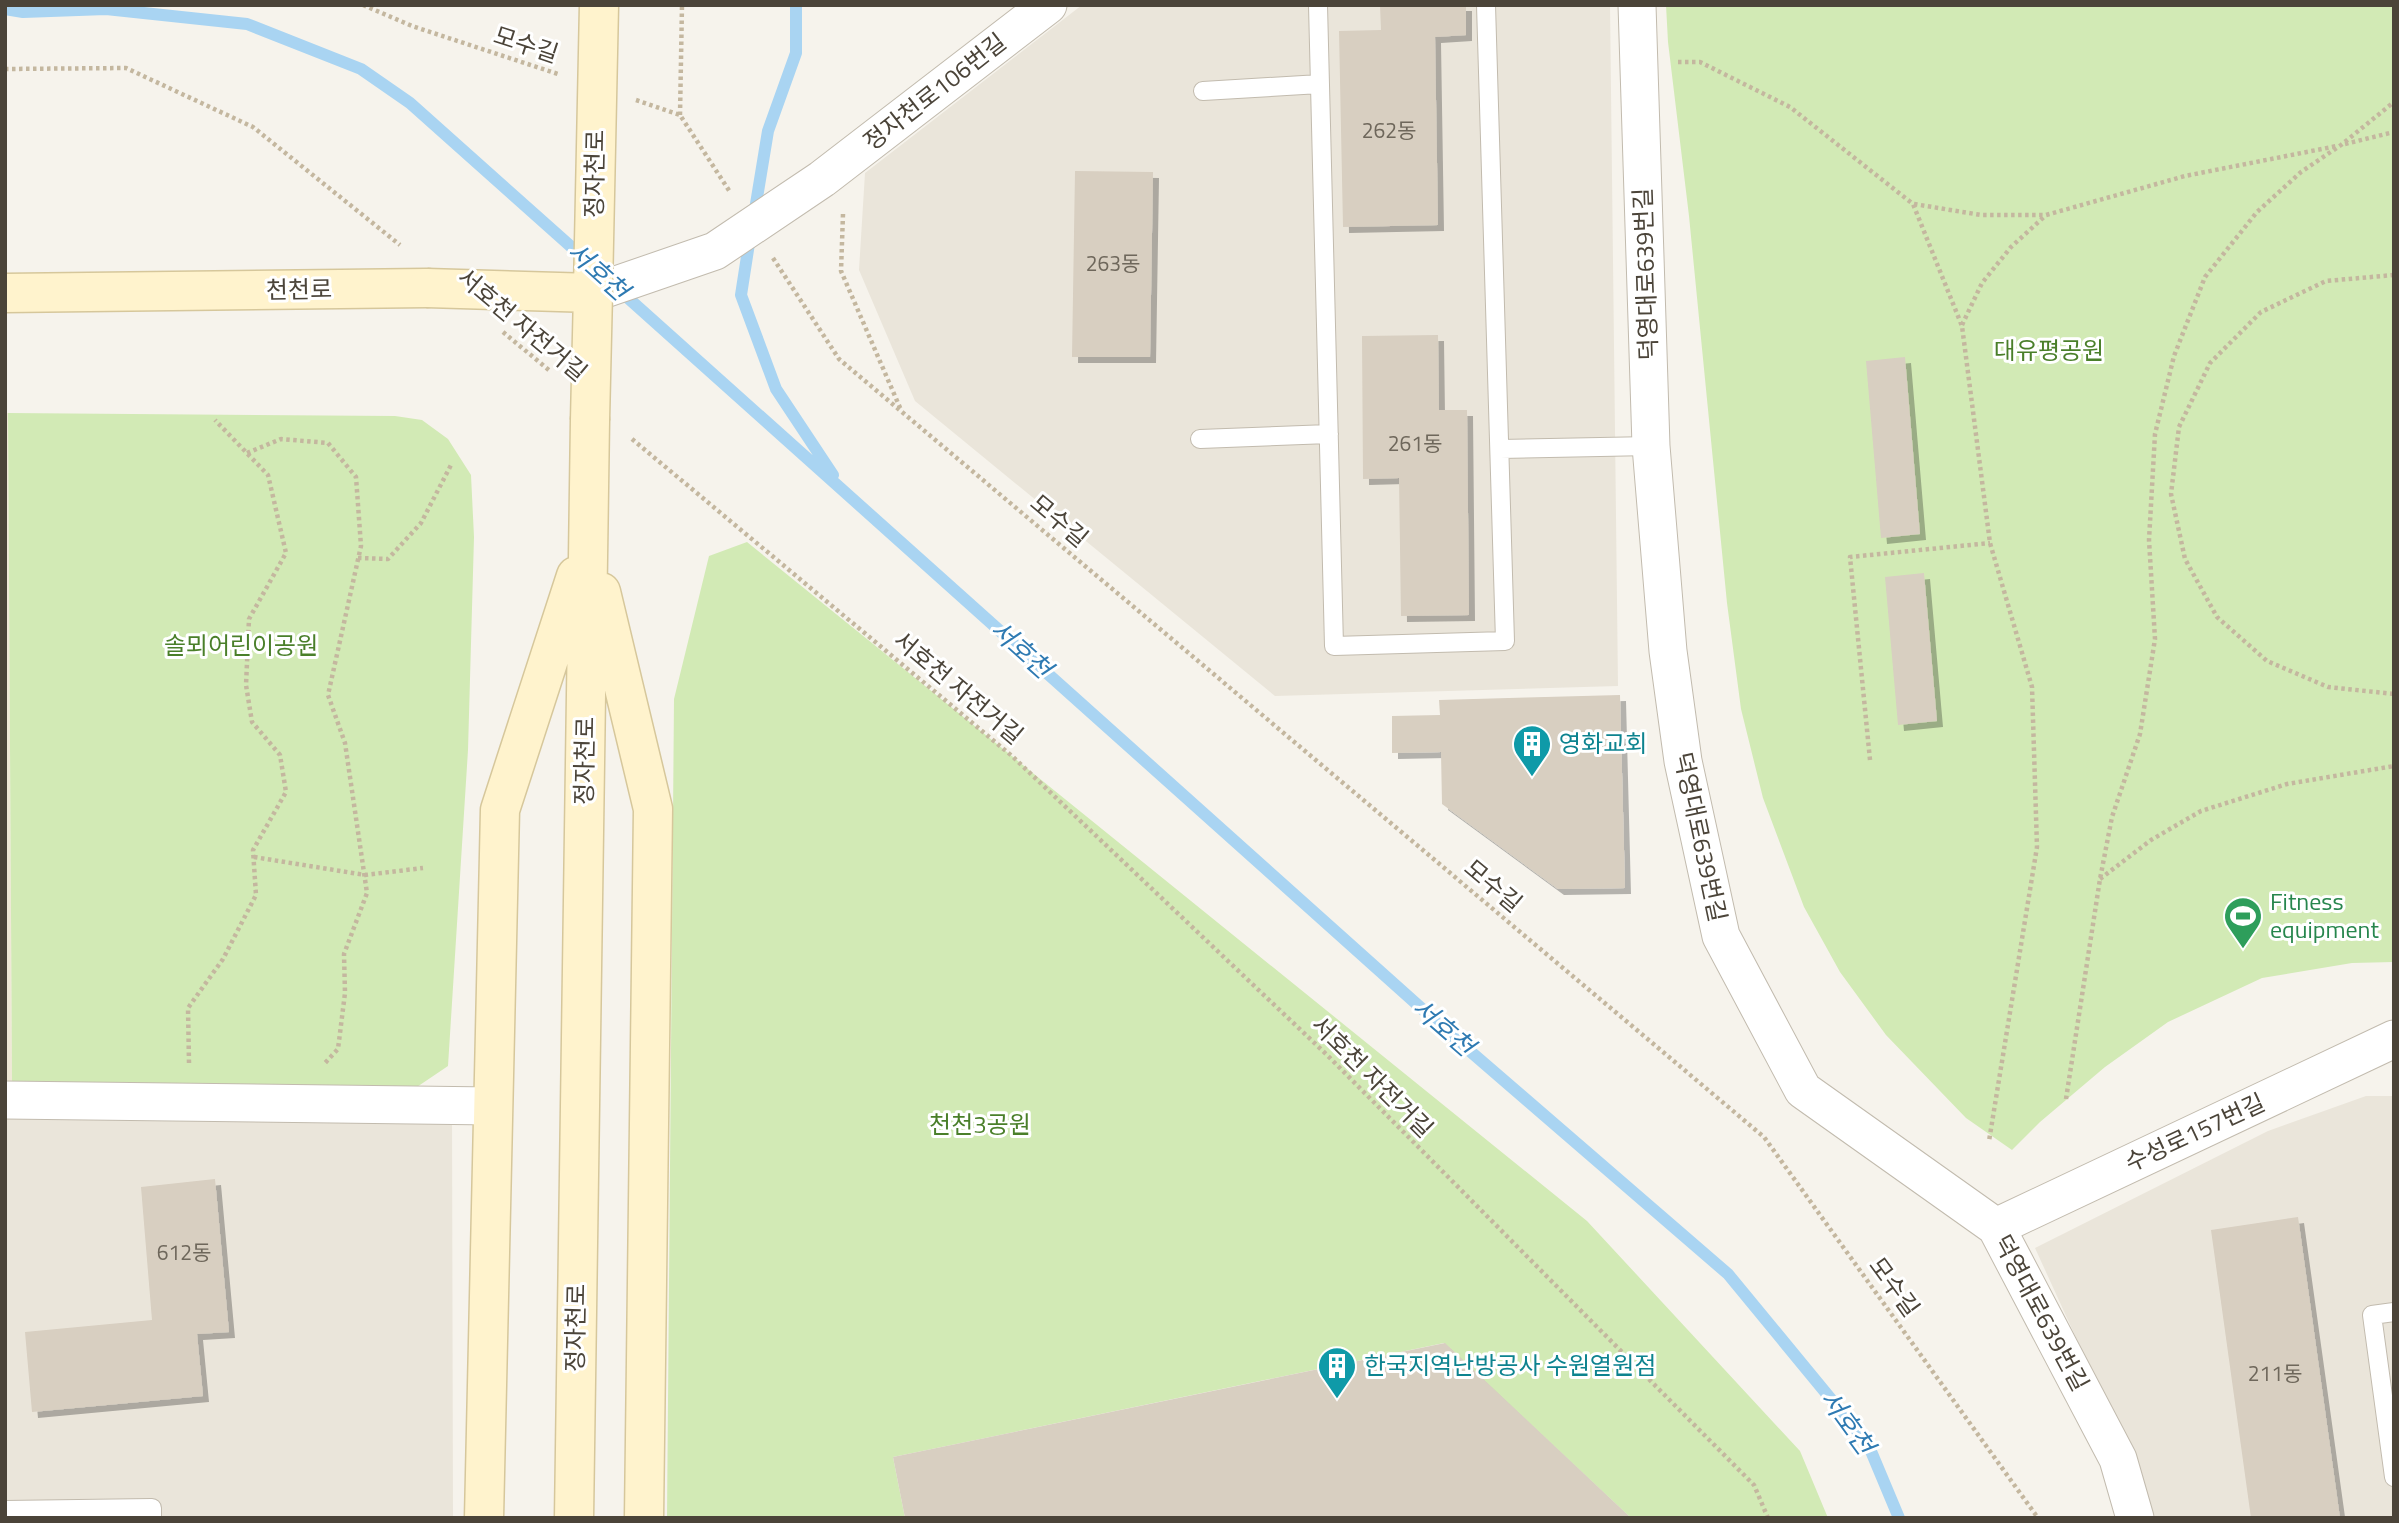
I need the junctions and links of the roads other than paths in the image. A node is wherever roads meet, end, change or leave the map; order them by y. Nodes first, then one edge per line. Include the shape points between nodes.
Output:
1 (599, 5) edge
2 (1048, 5) edge
3 (1318, 5) edge
4 (1486, 5) edge
5 (1637, 5) edge
6 (1320, 84) junction
7 (1203, 91) dead end
8 (593, 291) junction
9 (5, 293) edge
10 (1329, 434) junction
11 (1200, 439) dead end
12 (1651, 446) junction
13 (1500, 449) junction
14 (588, 537) junction
15 (2394, 1039) edge
16 (5, 1100) edge
17 (493, 1106) junction
18 (1996, 1227) junction
19 (2394, 1312) edge
20 (2394, 1477) edge
21 (5, 1510) edge
22 (152, 1518) edge
23 (484, 1518) edge
24 (573, 1518) edge
25 (644, 1518) edge
26 (2135, 1518) edge

1 - 8 street, 정자천로, bridge
2 - 8 street, 정자천로106번길 via 833,171 716,251
3 - 6 lane
4 - 13 lane
5 - 12 street, 덕영대로639번길
6 - 7 lane
6 - 10 lane
8 - 9 street, 천천로, bridge via 427,288
8 - 14 street, 정자천로, bridge
10 - 11 lane
10 - 13 lane via 1334,646 1505,641
12 - 13 lane
12 - 18 street, 덕영대로639번길 via 1668,651 1683,761 1721,936 1803,1090
14 - 17 street via 500,810
14 - 24 street, 정자천로
14 - 25 street via 653,809
15 - 18 street, 수성로157번길
16 - 17 street
17 - 23 street
18 - 26 street, 덕영대로639번길 via 2118,1459
19 - 20 lane via 2372,1315
21 - 22 lane via 152,1508

